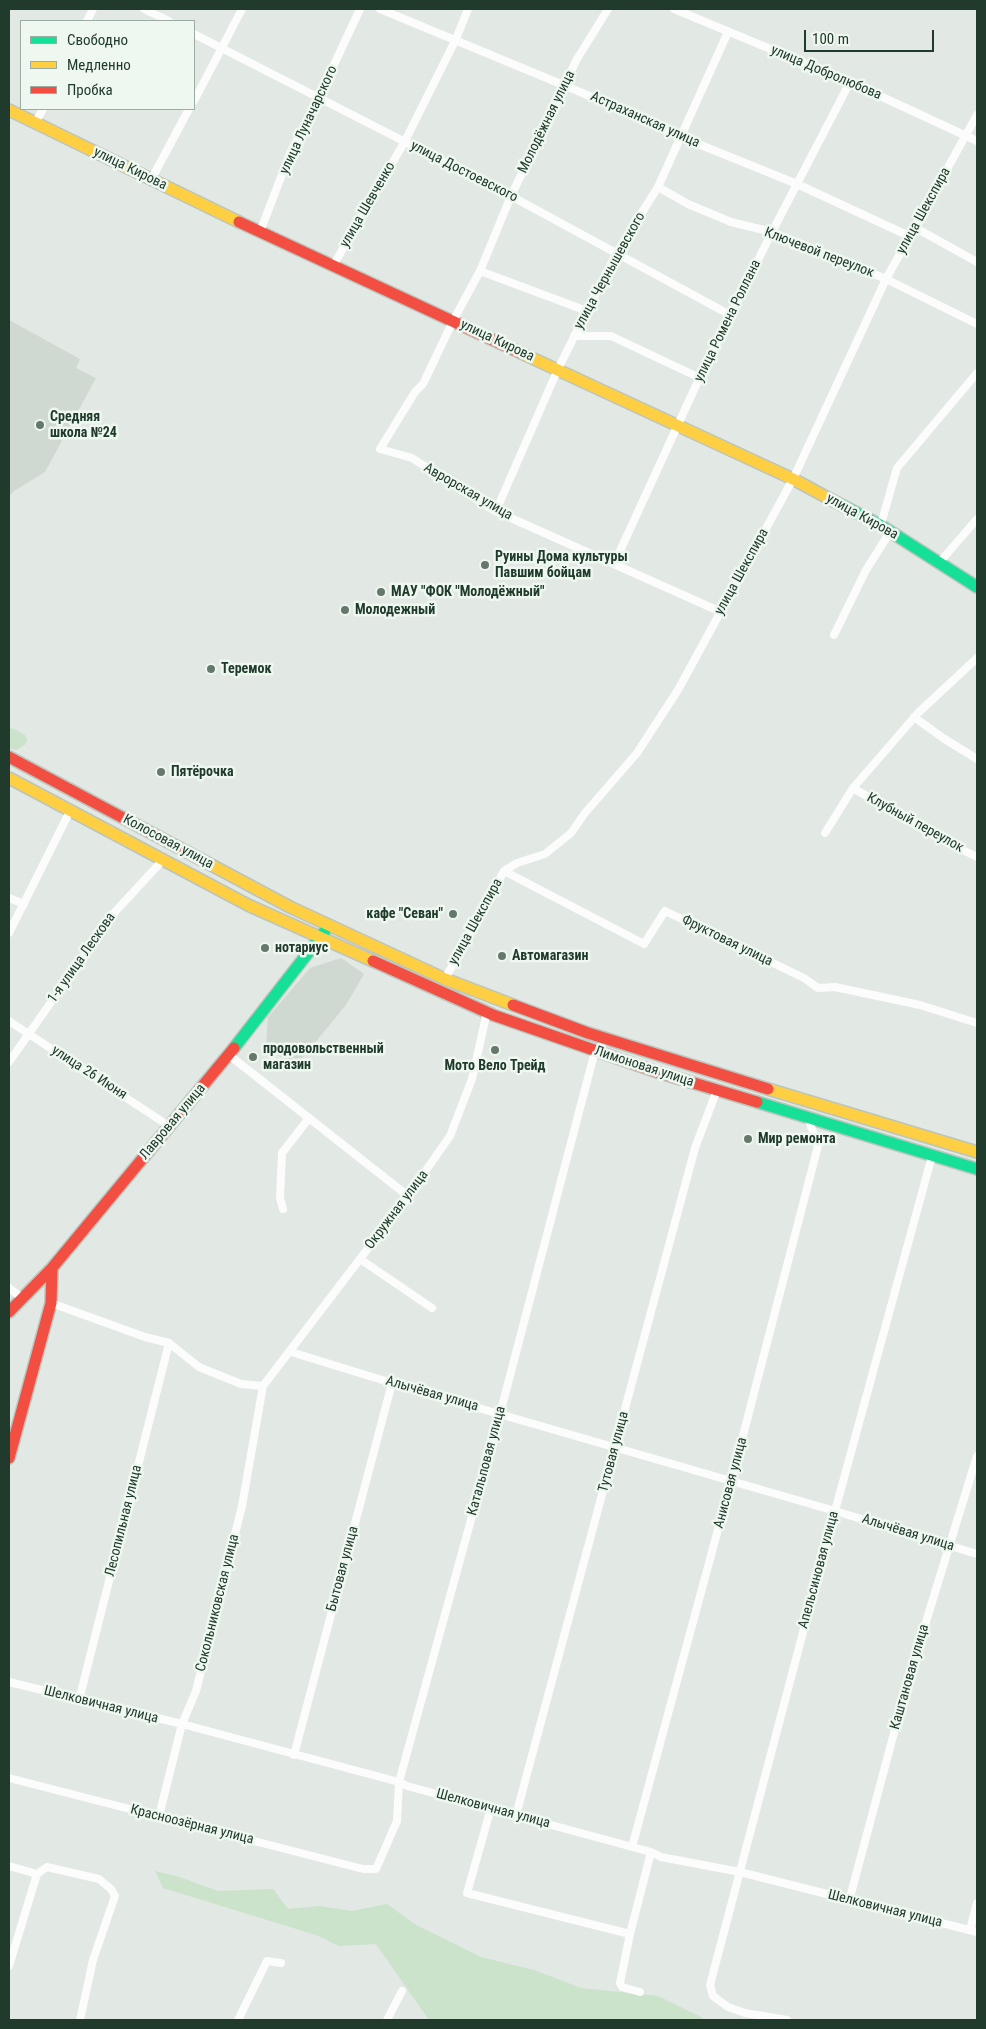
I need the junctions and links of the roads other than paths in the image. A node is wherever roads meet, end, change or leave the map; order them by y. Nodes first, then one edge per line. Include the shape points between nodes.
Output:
1 (144, 9) edge
2 (242, 9) edge
3 (360, 9) edge
4 (380, 9) edge
5 (468, 9) edge
6 (608, 9) edge
7 (674, 9) edge
8 (167, 20) edge
9 (728, 32) junction
10 (195, 34) edge
11 (456, 39) junction
12 (222, 48) junction
13 (850, 82) junction
14 (565, 86) junction
15 (319, 97) junction
16 (195, 99) edge
17 (9, 110) edge
18 (42, 110) edge
19 (189, 110) edge
20 (977, 114) edge
21 (35, 123) junction
22 (966, 136) junction
23 (681, 137) junction
24 (406, 141) junction
25 (977, 141) edge
26 (151, 180) junction
27 (796, 184) junction
28 (658, 187) junction
29 (511, 196) junction
30 (914, 227) junction
31 (260, 232) junction
32 (772, 232) junction
33 (909, 236) junction
34 (617, 252) junction
35 (977, 262) edge
36 (333, 266) junction
37 (480, 271) junction
38 (886, 279) junction
39 (587, 311) junction
40 (732, 316) junction
41 (453, 321) junction
42 (977, 324) edge
43 (574, 336) junction
44 (558, 369) junction
45 (977, 372) edge
46 (700, 378) junction
47 (677, 426) junction
48 (380, 449) joint
49 (793, 479) junction
50 (493, 510) junction
51 (977, 519) edge
52 (880, 525) junction
53 (890, 532) junction
54 (939, 563) junction
55 (614, 564) junction
56 (977, 587) edge
57 (720, 612) junction
58 (834, 635) dead end
59 (977, 658) edge
60 (914, 717) junction
61 (9, 757) edge
62 (977, 759) edge
63 (9, 778) edge
64 (853, 788) junction
65 (70, 811) junction
66 (825, 833) dead end
67 (977, 857) edge
68 (163, 860) junction
69 (504, 871) junction
70 (9, 898) edge
71 (24, 904) junction
72 (327, 925) junction
73 (9, 933) edge
74 (320, 939) junction
75 (445, 979) junction
76 (487, 1012) junction
77 (9, 1021) edge
78 (977, 1023) edge
79 (29, 1033) junction
80 (595, 1051) junction
81 (229, 1055) junction
82 (9, 1062) edge
83 (717, 1090) junction
84 (309, 1118) junction
85 (808, 1118) junction
86 (169, 1126) junction
87 (977, 1152) edge
88 (932, 1156) junction
89 (977, 1169) edge
90 (408, 1196) junction
91 (283, 1208) dead end
92 (360, 1259) junction
93 (52, 1268) junction
94 (9, 1288) edge
95 (22, 1298) junction
96 (51, 1302) junction
97 (432, 1308) dead end
98 (9, 1312) edge
99 (169, 1343) junction
100 (291, 1352) junction
101 (392, 1383) junction
102 (263, 1386) junction
103 (500, 1414) junction
104 (616, 1447) junction
105 (977, 1456) edge
106 (9, 1458) edge
107 (731, 1482) junction
108 (835, 1511) junction
109 (950, 1546) junction
110 (977, 1554) edge
111 (9, 1682) edge
112 (79, 1700) junction
113 (182, 1724) junction
114 (294, 1755) junction
115 (9, 1778) edge
116 (399, 1782) junction
117 (491, 1808) junction
118 (516, 1815) junction
119 (159, 1816) junction
120 (632, 1847) junction
121 (651, 1852) junction
122 (9, 1866) edge
123 (376, 1869) joint
124 (740, 1872) junction
125 (37, 1874) junction
126 (849, 1901) junction
127 (977, 1903) edge
128 (974, 1931) edge
129 (630, 1934) junction
130 (282, 1963) dead end
131 (9, 1966) edge
132 (402, 1991) dead end
133 (640, 1992) dead end
134 (80, 2020) edge
135 (238, 2020) edge
136 (387, 2020) edge
137 (787, 2020) edge

1 - 8 street
2 - 12 street
3 - 15 street, улица Луначарского
4 - 11 street, Астраханская улица
5 - 11 street, улица Шевченко
6 - 14 street, Молодёжная улица via 577,59
7 - 9 street, улица Добролюбова
9 - 13 street, улица Добролюбова
9 - 23 street, улица Чернышевского
10 - 12 street, улица Достоевского
11 - 14 street, Астраханская улица
11 - 24 street, улица Шевченко
12 - 15 street, улица Достоевского
12 - 16 street
13 - 22 street, улица Добролюбова
13 - 27 street, улица Ромена Роллана
14 - 23 street, Астраханская улица
14 - 29 street, Молодёжная улица
15 - 24 street, улица Достоевского
15 - 31 street, улица Луначарского via 291,152
17 - 21 main road, улица Кирова
18 - 21 street
19 - 26 street
20 - 22 street, улица Шекспира
21 - 26 main road, улица Кирова
22 - 25 street, улица Добролюбова
22 - 30 street, улица Шекспира
23 - 27 street, Астраханская улица
23 - 28 street, улица Чернышевского
24 - 29 street, улица Достоевского
24 - 36 street, улица Шевченко
26 - 31 main road, улица Кирова
27 - 32 street, улица Ромена Роллана
27 - 33 street, Астраханская улица
28 - 32 street, Ключевой переулок via 731,222
28 - 34 street, улица Чернышевского
29 - 34 street, улица Достоевского
29 - 37 street, Молодёжная улица
30 - 33 street, улица Шекспира
30 - 35 street
31 - 36 main road, улица Кирова
32 - 38 street, Ключевой переулок
32 - 40 street, улица Ромена Роллана
33 - 38 street, улица Шекспира
34 - 39 street, улица Чернышевского
34 - 40 street, улица Достоевского
36 - 41 main road, улица Кирова
37 - 39 street
37 - 41 street, Молодёжная улица
38 - 42 street, Ключевой переулок
38 - 49 street, улица Шекспира
39 - 43 street, улица Чернышевского
40 - 46 street, улица Ромена Роллана
41 - 44 main road, улица Кирова
41 - 48 street, Молодёжная улица via 423,384
43 - 44 street, улица Чернышевского
43 - 46 street via 611,336
44 - 47 main road, улица Кирова
44 - 50 street, улица Чернышевского via 499,504
45 - 52 street via 896,468
46 - 47 street, улица Ромена Роллана
47 - 49 main road, улица Кирова
47 - 55 street, улица Ромена Роллана
48 - 50 street, Аврорская улица via 412,458
49 - 52 main road, улица Кирова
49 - 57 street, улица Шекспира
50 - 55 street, Аврорская улица
51 - 54 street
52 - 53 main road, улица Кирова
53 - 54 main road, улица Кирова
53 - 58 street via 866,570
54 - 56 main road, улица Кирова
55 - 57 street, Аврорская улица
57 - 69 street, улица Шекспира via 678,690 638,753 571,833 546,854 517,863
59 - 60 street
60 - 62 street
60 - 64 street
61 - 72 main road, Колосовая улица
63 - 65 main road, Колосовая улица
64 - 66 street
64 - 67 street, Клубный переулок
65 - 68 main road, Колосовая улица
65 - 71 street
68 - 74 main road, Колосовая улица via 248,906
68 - 79 street, 1-я улица Лескова via 113,914
69 - 75 street, улица Шекспира
69 - 78 street, Фруктовая улица via 644,944 665,911 804,978 818,988 835,987 920,1004
70 - 71 street
71 - 73 street
72 - 74 main road, Лавровая улица
72 - 75 main road, Лимоновая улица
74 - 76 main road, Лимоновая улица
74 - 81 main road, Лавровая улица
75 - 87 main road, Лимоновая улица via 661,1057
76 - 80 main road, Лимоновая улица
76 - 90 street, Окружная улица via 472,1079 450,1136
77 - 79 street, улица 26 Июня
79 - 82 street, 1-я улица Лескова
79 - 86 street, улица 26 Июня
80 - 83 main road, Лимоновая улица
80 - 103 street, Катальповая улица
81 - 84 street
81 - 86 main road, Лавровая улица
83 - 85 main road, Лимоновая улица
83 - 104 street, Тутовая улица via 695,1148
84 - 90 street
84 - 91 street via 282,1153 280,1198
85 - 88 main road, Лимоновая улица
85 - 107 street, Анисовая улица via 818,1146
86 - 93 main road, Лавровая улица
88 - 89 main road, Лимоновая улица
88 - 108 street, Апельсиновая улица
90 - 92 street, Окружная улица
92 - 97 street
92 - 100 street, Окружная улица
93 - 95 main road, Лавровая улица
93 - 96 main road
94 - 95 street
95 - 98 main road, Лавровая улица
96 - 99 street
96 - 106 main road
99 - 102 street via 199,1367 241,1384
99 - 112 street, Лесопильная улица
100 - 101 street, Алычёвая улица
100 - 102 street, Окружная улица
101 - 103 street, Алычёвая улица
101 - 114 street, Бытовая улица
102 - 113 street, Сокольниковская улица via 242,1506 196,1691
103 - 104 street, Алычёвая улица
103 - 116 street, Катальповая улица
104 - 107 street, Алычёвая улица
104 - 118 street, Тутовая улица
105 - 109 street, Каштановая улица
107 - 108 street, Алычёвая улица
107 - 120 street, Анисовая улица
108 - 109 street, Алычёвая улица
108 - 124 street, Апельсиновая улица
109 - 110 street, Алычёвая улица
109 - 126 street, Каштановая улица via 909,1677
111 - 112 street, Шелковичная улица
112 - 113 street, Шелковичная улица
113 - 114 street, Шелковичная улица
113 - 119 street, Сокольниковская улица
114 - 116 street, Шелковичная улица
115 - 119 street, Красноозёрная улица
116 - 117 street, Шелковичная улица
116 - 123 street, Катальповая улица via 397,1821
117 - 118 street, Шелковичная улица
117 - 129 street via 468,1893
118 - 120 street, Шелковичная улица
119 - 123 street, Красноозёрная улица via 363,1869
120 - 121 street, Шелковичная улица
121 - 124 street, Шелковичная улица via 661,1857
121 - 129 street
122 - 125 street
124 - 126 street, Шелковичная улица
124 - 137 street, Апельсиновая улица via 710,1985 713,1996 728,2007 745,2013
125 - 131 street
125 - 134 street via 46,1867 99,1879 115,1896 93,1960
126 - 128 street, Шелковичная улица
127 - 128 street
129 - 133 street via 620,1983 622,1987
130 - 135 street via 267,1961
132 - 136 street

